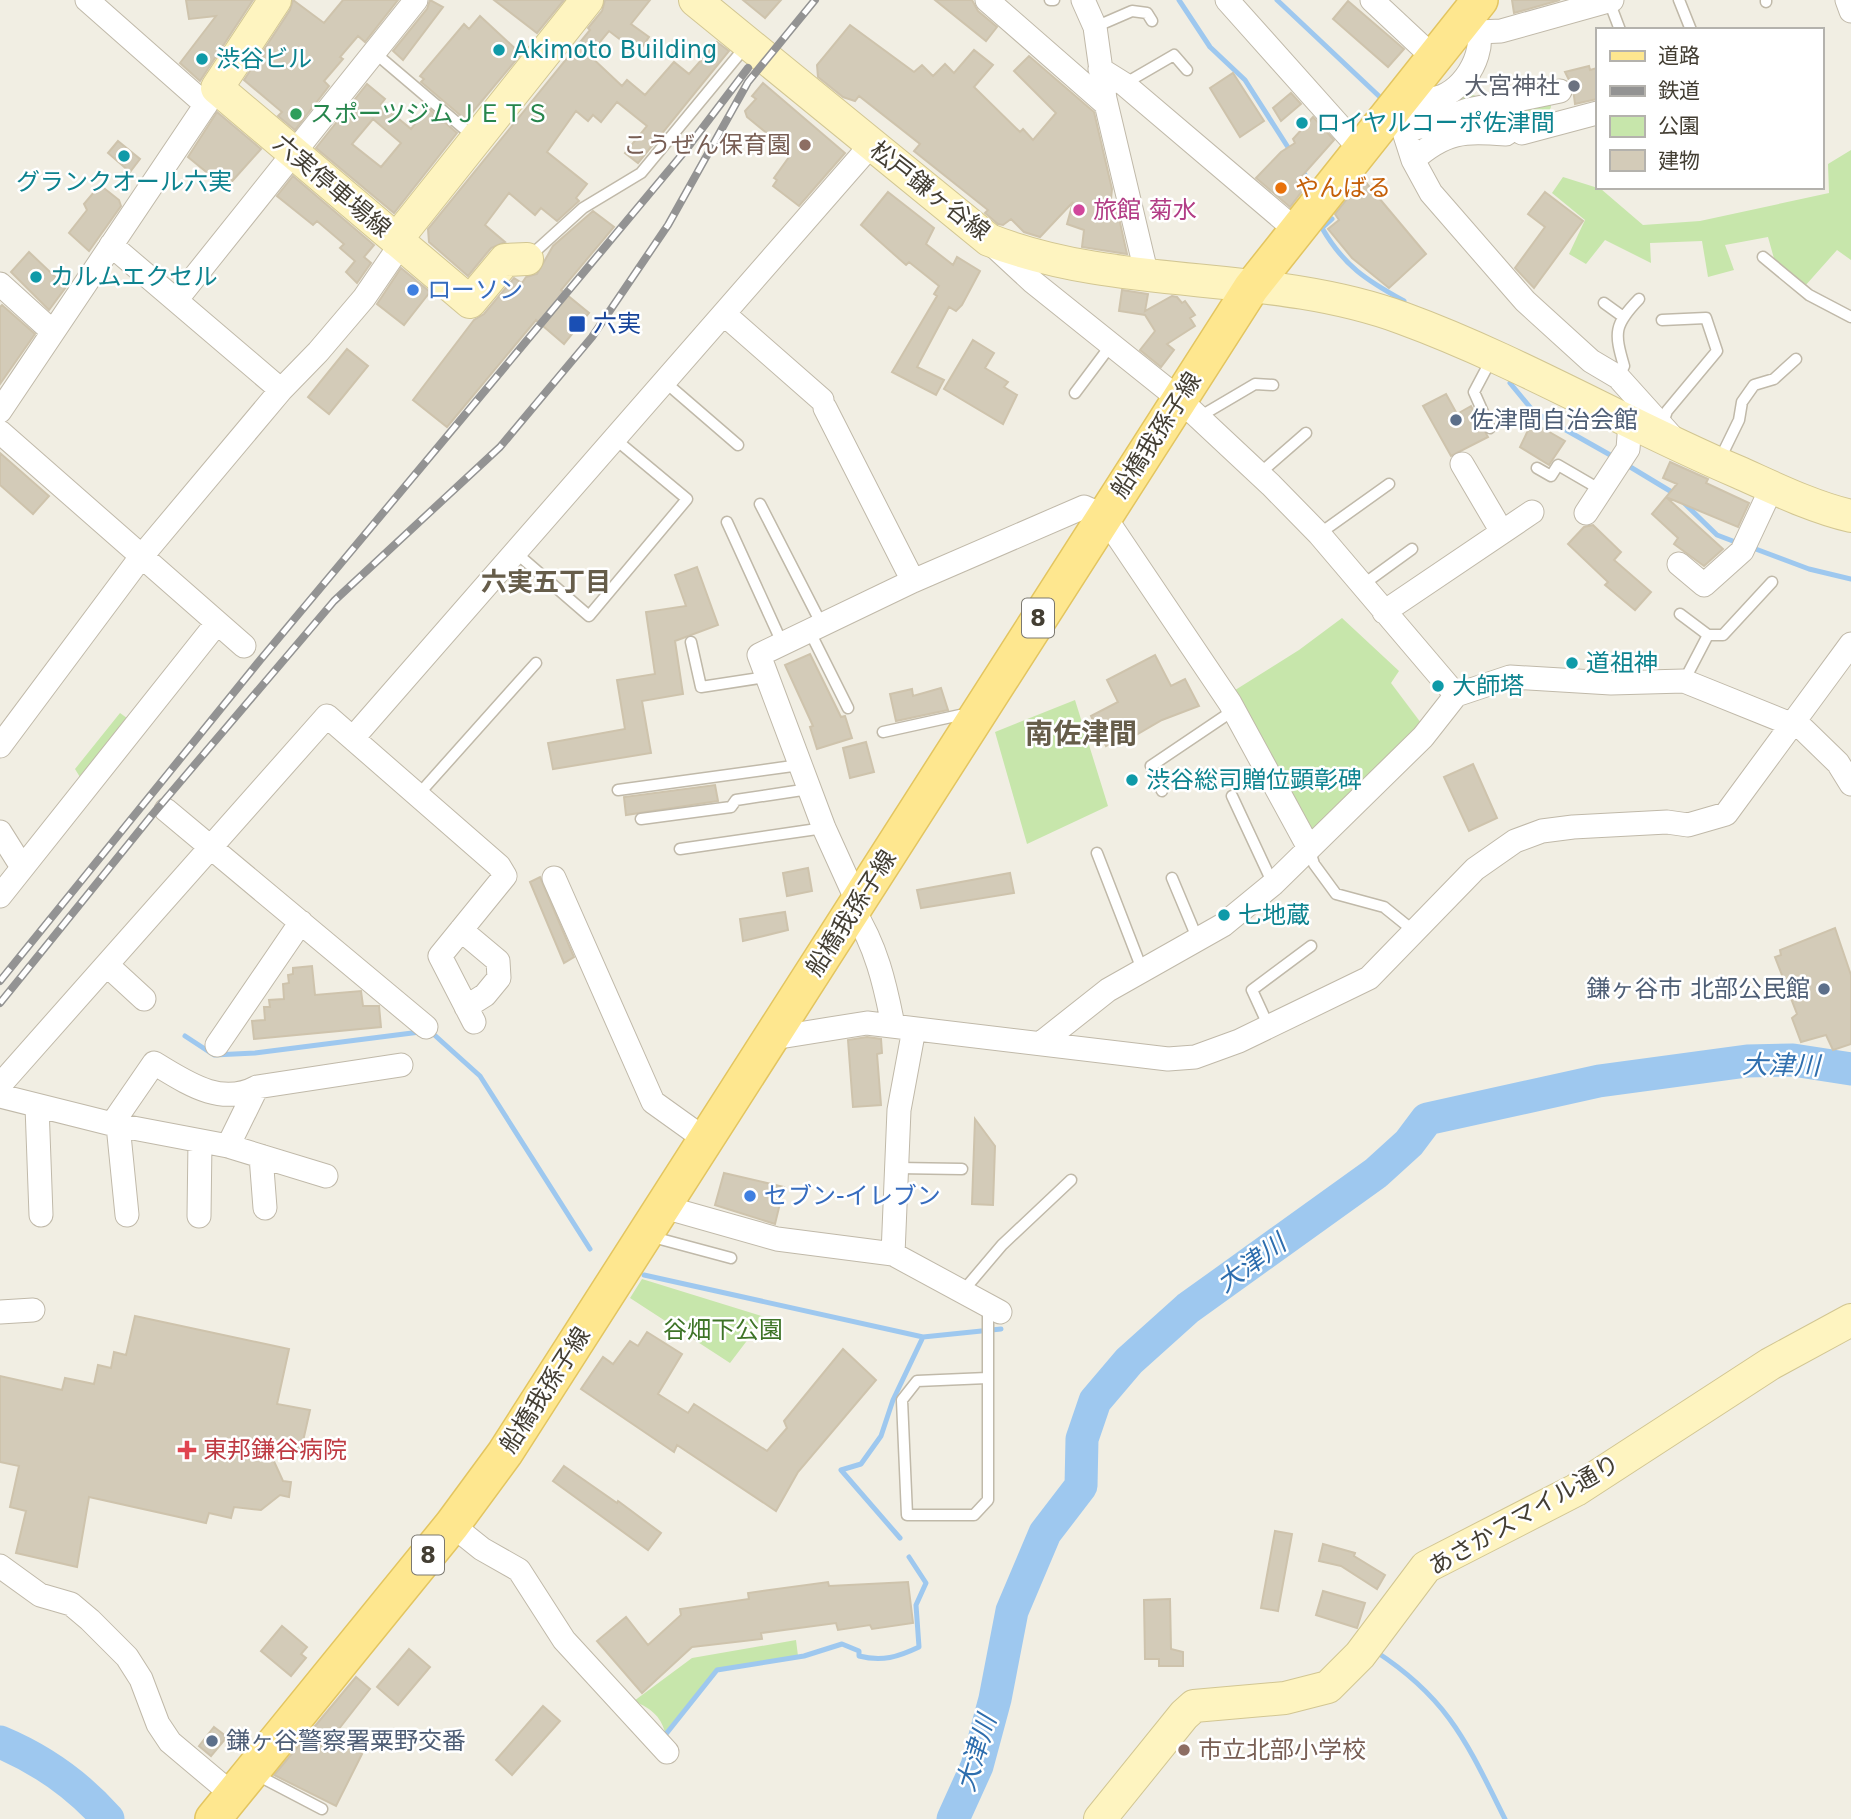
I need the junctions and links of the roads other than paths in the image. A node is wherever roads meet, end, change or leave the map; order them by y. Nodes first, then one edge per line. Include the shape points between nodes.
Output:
1 (87, 0) edge
2 (275, 0) edge
3 (416, 0) edge
4 (587, 0) edge
5 (695, 0) edge
6 (987, 0) edge
7 (1083, 0) edge
8 (1227, 0) edge
9 (1372, 0) edge
10 (1611, 0) edge
11 (1679, 0) edge
12 (1847, 0) edge
13 (1476, 11) edge
14 (1851, 11) edge
15 (1152, 21) dead end
16 (1095, 27) junction
17 (1619, 28) edge
18 (1690, 28) edge
19 (748, 43) junction
20 (375, 53) junction
21 (1434, 58) junction
22 (1100, 69) junction
23 (1187, 70) dead end
24 (1124, 84) junction
25 (1560, 91) dead end
26 (211, 96) junction
27 (1106, 104) junction
28 (1596, 113) edge
29 (1404, 132) junction
30 (476, 139) junction
31 (871, 145) junction
32 (1361, 150) junction
33 (295, 155) junction
34 (1413, 160) junction
35 (1297, 231) junction
36 (989, 240) junction
37 (398, 242) junction
38 (111, 245) junction
39 (1763, 257) dead end
40 (527, 259) joint
41 (1147, 276) junction
42 (0, 284) edge
43 (1251, 288) junction
44 (177, 299) junction
45 (1639, 299) dead end
46 (1604, 303) dead end
47 (724, 314) junction
48 (1622, 316) junction
49 (1851, 317) edge
50 (1662, 320) dead end
51 (53, 332) junction
52 (1111, 345) junction
53 (1492, 358) junction
54 (1796, 359) dead end
55 (1618, 377) junction
56 (665, 382) junction
57 (1273, 385) dead end
58 (281, 390) junction
59 (1074, 393) dead end
60 (1189, 408) junction
61 (0, 411) edge
62 (1630, 423) junction
63 (1662, 425) junction
64 (1490, 428) dead end
65 (0, 432) edge
66 (1306, 433) dead end
67 (615, 439) junction
68 (738, 445) dead end
69 (1682, 448) junction
70 (1462, 464) dead end
71 (1718, 464) junction
72 (1537, 468) dead end
73 (1259, 474) junction
74 (1389, 484) dead end
75 (1772, 486) junction
76 (1601, 491) junction
77 (760, 504) dead end
78 (1532, 512) dead end
79 (1586, 513) dead end
80 (1104, 516) junction
81 (1851, 516) edge
82 (727, 522) dead end
83 (1502, 533) junction
84 (1320, 534) junction
85 (1412, 549) dead end
86 (515, 552) junction
87 (141, 556) junction
88 (1679, 564) dead end
89 (913, 581) junction
90 (1772, 582) dead end
91 (1361, 586) junction
92 (1384, 612) junction
93 (1680, 614) dead end
94 (218, 623) junction
95 (816, 629) junction
96 (1708, 635) junction
97 (691, 642) dead end
98 (1851, 644) edge
99 (783, 645) junction
100 (244, 646) dead end
101 (536, 663) dead end
102 (766, 677) junction
103 (1684, 681) junction
104 (1456, 695) junction
105 (848, 708) dead end
106 (1234, 710) junction
107 (972, 722) junction
108 (1790, 724) junction
109 (883, 732) dead end
110 (353, 738) junction
111 (0, 746) edge
112 (800, 765) junction
113 (1851, 784) edge
114 (809, 789) junction
115 (618, 790) dead end
116 (1162, 791) dead end
117 (418, 795) junction
118 (1231, 796) dead end
119 (166, 810) dead end
120 (641, 819) dead end
121 (824, 828) junction
122 (0, 832) edge
123 (213, 848) junction
124 (1309, 848) junction
125 (680, 849) dead end
126 (1097, 853) dead end
127 (22, 867) junction
128 (555, 878) dead end
129 (1172, 878) dead end
130 (1273, 884) junction
131 (0, 896) edge
132 (856, 906) junction
133 (300, 922) junction
134 (461, 930) junction
135 (1416, 933) junction
136 (1198, 940) junction
137 (1311, 946) dead end
138 (107, 965) junction
139 (1143, 972) junction
140 (144, 999) dead end
141 (426, 1027) dead end
142 (903, 1027) junction
143 (1269, 1027) junction
144 (776, 1031) junction
145 (1041, 1043) junction
146 (217, 1045) dead end
147 (401, 1065) dead end
148 (0, 1085) edge
149 (257, 1087) junction
150 (0, 1097) edge
151 (37, 1105) junction
152 (115, 1124) junction
153 (706, 1140) junction
154 (200, 1141) junction
155 (228, 1146) junction
156 (261, 1156) junction
157 (897, 1168) junction
158 (962, 1169) dead end
159 (326, 1176) dead end
160 (1071, 1180) dead end
161 (265, 1208) dead end
162 (41, 1215) dead end
163 (127, 1215) dead end
164 (199, 1216) dead end
165 (640, 1244) junction
166 (893, 1254) junction
167 (731, 1258) dead end
168 (964, 1291) junction
169 (33, 1310) dead end
170 (0, 1312) edge
171 (991, 1320) joint
172 (1851, 1320) edge
173 (987, 1378) junction
174 (452, 1525) junction
175 (0, 1566) edge
176 (667, 1752) dead end
177 (233, 1795) edge
178 (322, 1809) dead end
179 (1100, 1819) edge

1 - 26 street
2 - 26 street
3 - 20 street
4 - 30 street
5 - 19 street, 松戸鎌ヶ谷線
6 - 27 street
7 - 16 street
8 - 32 street
9 - 21 street
10 - 13 street via 1501,31
10 - 17 lane
11 - 18 lane
12 - 14 street
13 - 21 main road, 船橋我孫子線 / 8
13 - 29 street via 1482,47 1472,70 1442,97 1420,102
15 - 16 lane via 1147,13 1132,12
16 - 22 street
19 - 31 street, 松戸鎌ヶ谷線
19 - 40 lane via 642,173 583,208
20 - 30 lane
20 - 33 street
21 - 32 main road, 船橋我孫子線 / 8
22 - 24 street
22 - 27 street
23 - 24 lane via 1174,55
24 - 35 street
25 - 29 street via 1468,110
26 - 33 street, 六実停車場線
26 - 38 street
27 - 41 street
28 - 34 street via 1514,134 1465,131 1441,138
29 - 34 street
30 - 37 street
31 - 36 street, 松戸鎌ヶ谷線
31 - 47 street
32 - 35 main road, 船橋我孫子線 / 8
33 - 37 street, 六実停車場線
33 - 44 street
34 - 55 street via 1430,193 1525,301 1591,361
35 - 43 main road, 船橋我孫子線 / 8
36 - 41 street, 松戸鎌ヶ谷線 via 1047,261
36 - 52 street
37 - 40 street, 六実停車場線 via 470,302 505,260
37 - 58 street via 341,325
38 - 44 street
38 - 51 street
39 - 49 lane via 1809,295
41 - 43 street, 松戸鎌ヶ谷線
42 - 51 street
43 - 53 street, 松戸鎌ヶ谷線 via 1337,297 1402,318
43 - 60 main road, 船橋我孫子線 / 8
44 - 58 street
45 - 48 lane
46 - 48 lane
47 - 56 street
47 - 89 street via 824,404
48 - 55 lane via 1616,332 1624,366
50 - 63 lane via 1706,318 1717,351 1667,411
51 - 61 street
52 - 59 lane
52 - 60 street
53 - 62 street, 松戸鎌ヶ谷線
53 - 64 lane via 1474,392
54 - 71 lane via 1774,379 1754,385 1742,402 1739,420
55 - 63 street
56 - 67 street
56 - 68 lane
57 - 60 lane via 1255,384
58 - 87 street
60 - 73 street
60 - 80 main road, 船橋我孫子線 / 8
62 - 69 street, 松戸鎌ヶ谷線
62 - 76 street via 1628,449
63 - 69 street
65 - 87 street
66 - 73 lane
67 - 86 street
67 - 86 lane via 687,499 589,616
69 - 71 street, 松戸鎌ヶ谷線
70 - 83 street
71 - 75 street, 松戸鎌ヶ谷線
72 - 76 lane via 1551,476 1558,466
73 - 84 street
74 - 84 lane
75 - 81 street, 松戸鎌ヶ谷線
75 - 88 street via 1746,544 1703,585
76 - 79 street
77 - 95 lane
78 - 83 street
80 - 89 street via 1084,507
80 - 106 street
80 - 107 main road, 船橋我孫子線 / 8
82 - 99 lane
83 - 92 street
84 - 91 street
85 - 91 lane
86 - 110 street
87 - 94 street
87 - 111 street
89 - 95 street
90 - 96 lane via 1723,635
91 - 92 street
92 - 104 street
93 - 96 lane
94 - 100 street
94 - 127 street
95 - 99 street
95 - 105 lane
96 - 103 lane
97 - 102 lane via 701,687
98 - 108 street
99 - 102 street via 759,656
101 - 117 lane
102 - 112 street
103 - 104 street via 1611,683 1510,677
103 - 108 street
104 - 124 street via 1423,737
106 - 116 lane via 1151,766
106 - 124 street
107 - 109 lane via 960,715
107 - 132 main road, 船橋我孫子線 / 8
108 - 113 street via 1803,729 1838,763
108 - 135 street via 1726,814 1688,825 1573,827 1524,837 1475,869
110 - 117 street
110 - 123 street via 327,716
112 - 114 street
112 - 115 lane
114 - 120 lane via 736,800 732,807
114 - 121 street
117 - 134 street via 505,876
118 - 130 lane
119 - 123 street
121 - 125 lane
121 - 132 street
122 - 127 street
123 - 133 street
123 - 138 street
124 - 130 street
124 - 135 lane via 1336,894 1384,907
126 - 139 lane
127 - 131 street
128 - 153 street via 653,1102
129 - 136 lane
130 - 136 street
132 - 142 street
132 - 144 main road, 船橋我孫子線 / 8
133 - 141 street
133 - 146 street
134 - 134 street via 440,956 470,1014 499,978 498,961
135 - 143 street via 1368,978
136 - 139 street
137 - 143 lane via 1252,990
138 - 140 street
138 - 148 street
139 - 145 street via 1108,990
142 - 144 street via 847,1024 786,1036
142 - 145 street
142 - 157 street
143 - 145 street via 1195,1057 1168,1059
144 - 153 main road, 船橋我孫子線 / 8
147 - 149 street
149 - 152 street via 246,1093 199,1090 154,1063
149 - 155 street
150 - 151 street
151 - 152 street
151 - 162 street
152 - 154 street
152 - 163 street
153 - 165 main road, 船橋我孫子線 / 8
154 - 155 street
154 - 164 street
155 - 156 street
156 - 159 street
156 - 161 street
157 - 158 lane
157 - 166 street
160 - 168 lane via 1002,1245
165 - 166 street via 777,1239
165 - 167 lane
165 - 174 main road, 船橋我孫子線 / 8 via 543,1396
166 - 168 street
168 - 171 street
169 - 170 street
171 - 173 lane
172 - 179 street, あさかスマイル通り via 1770,1364 1576,1490 1426,1567 1360,1655 1328,1687 1285,1698 1194,1706
173 - 173 lane via 988,1500 974,1515 907,1515 902,1400 917,1381
174 - 176 street via 519,1570 564,1640
174 - 177 main road, 船橋我孫子線 / 8
175 - 177 street via 40,1595 71,1604 90,1619 127,1657 170,1742
177 - 178 lane

